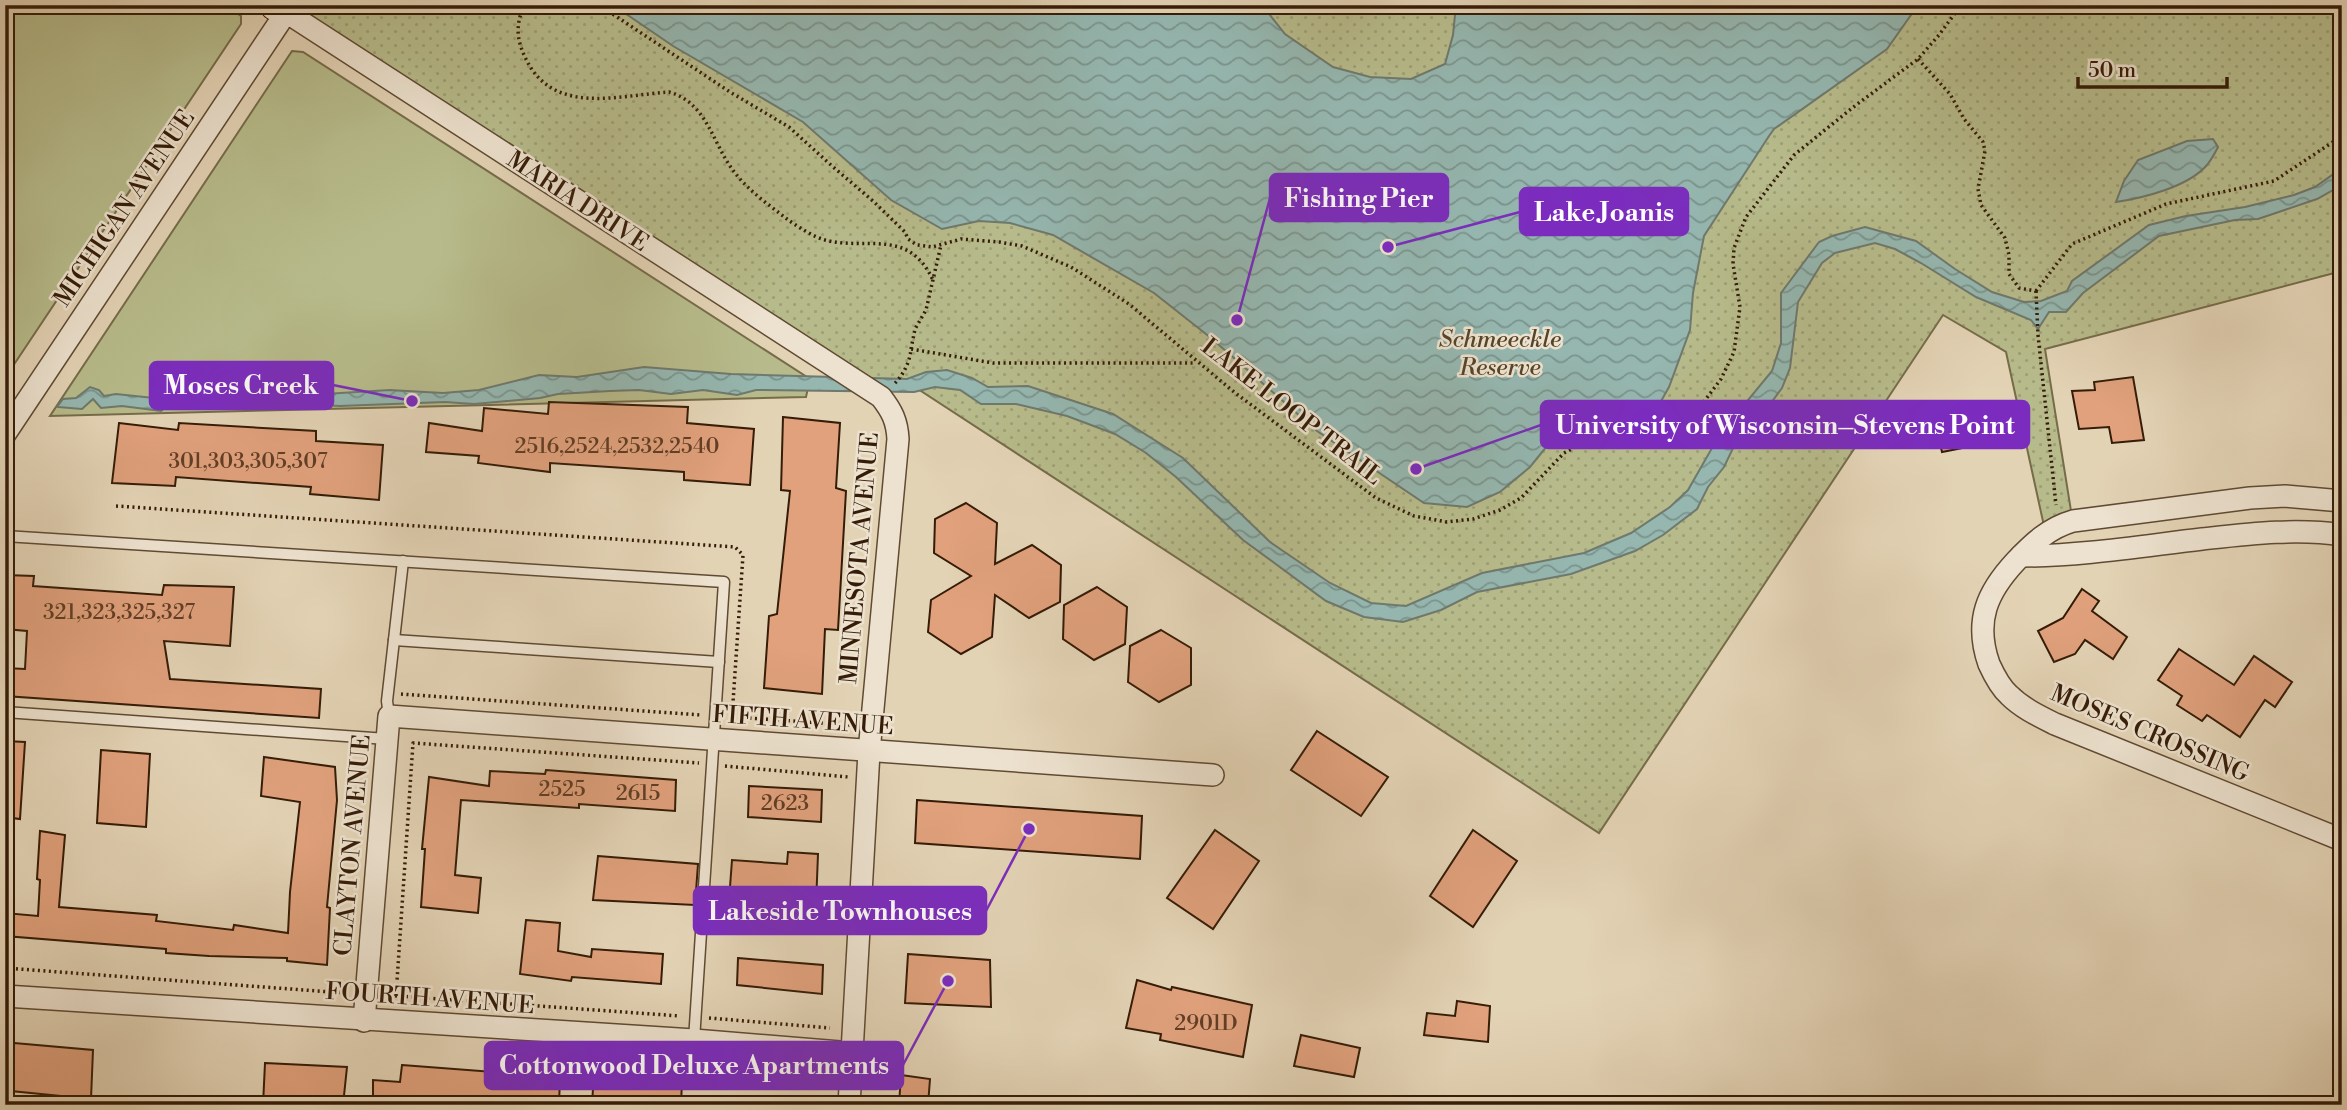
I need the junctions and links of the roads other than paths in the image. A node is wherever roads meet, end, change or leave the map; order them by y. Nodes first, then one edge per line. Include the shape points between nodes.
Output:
1 (284, 8) edge
2 (881, 397) joint
3 (5, 434) edge
4 (2342, 501) edge
5 (2342, 535) edge
6 (5, 536) edge
7 (2021, 556) junction
8 (403, 561) junction
9 (394, 640) junction
10 (719, 662) junction
11 (5, 712) edge
12 (389, 716) junction
13 (387, 739) junction
14 (714, 740) junction
15 (870, 752) junction
16 (1213, 775) dead end
17 (2342, 840) edge
18 (5, 996) edge
19 (364, 1021) junction
20 (694, 1041) junction
21 (852, 1053) junction
22 (849, 1105) edge

1 - 2 street, MARIA DRIVE
1 - 3 street, MICHIGAN AVENUE
2 - 15 street, MINNESOTA AVENUE via 897,423 898,439
4 - 7 street, MOSES CROSSING via 2250,498 2073,522 2042,536
5 - 7 street via 2248,534 2064,556
6 - 8 lane
7 - 17 street, MOSES CROSSING via 1992,592 1982,629 1993,672 2011,697 2055,724
8 - 9 lane
8 - 10 lane via 724,582
9 - 10 lane
9 - 12 lane
10 - 14 lane
11 - 13 lane
12 - 13 street, CLAYTON AVENUE
12 - 14 street, FIFTH AVENUE
13 - 19 street, CLAYTON AVENUE
14 - 15 street, FIFTH AVENUE
14 - 20 lane
15 - 16 street, FIFTH AVENUE
15 - 21 street, MINNESOTA AVENUE
18 - 19 street, FOURTH AVENUE
19 - 20 street, FOURTH AVENUE
20 - 21 street, FOURTH AVENUE
21 - 22 street, MINNESOTA AVENUE

